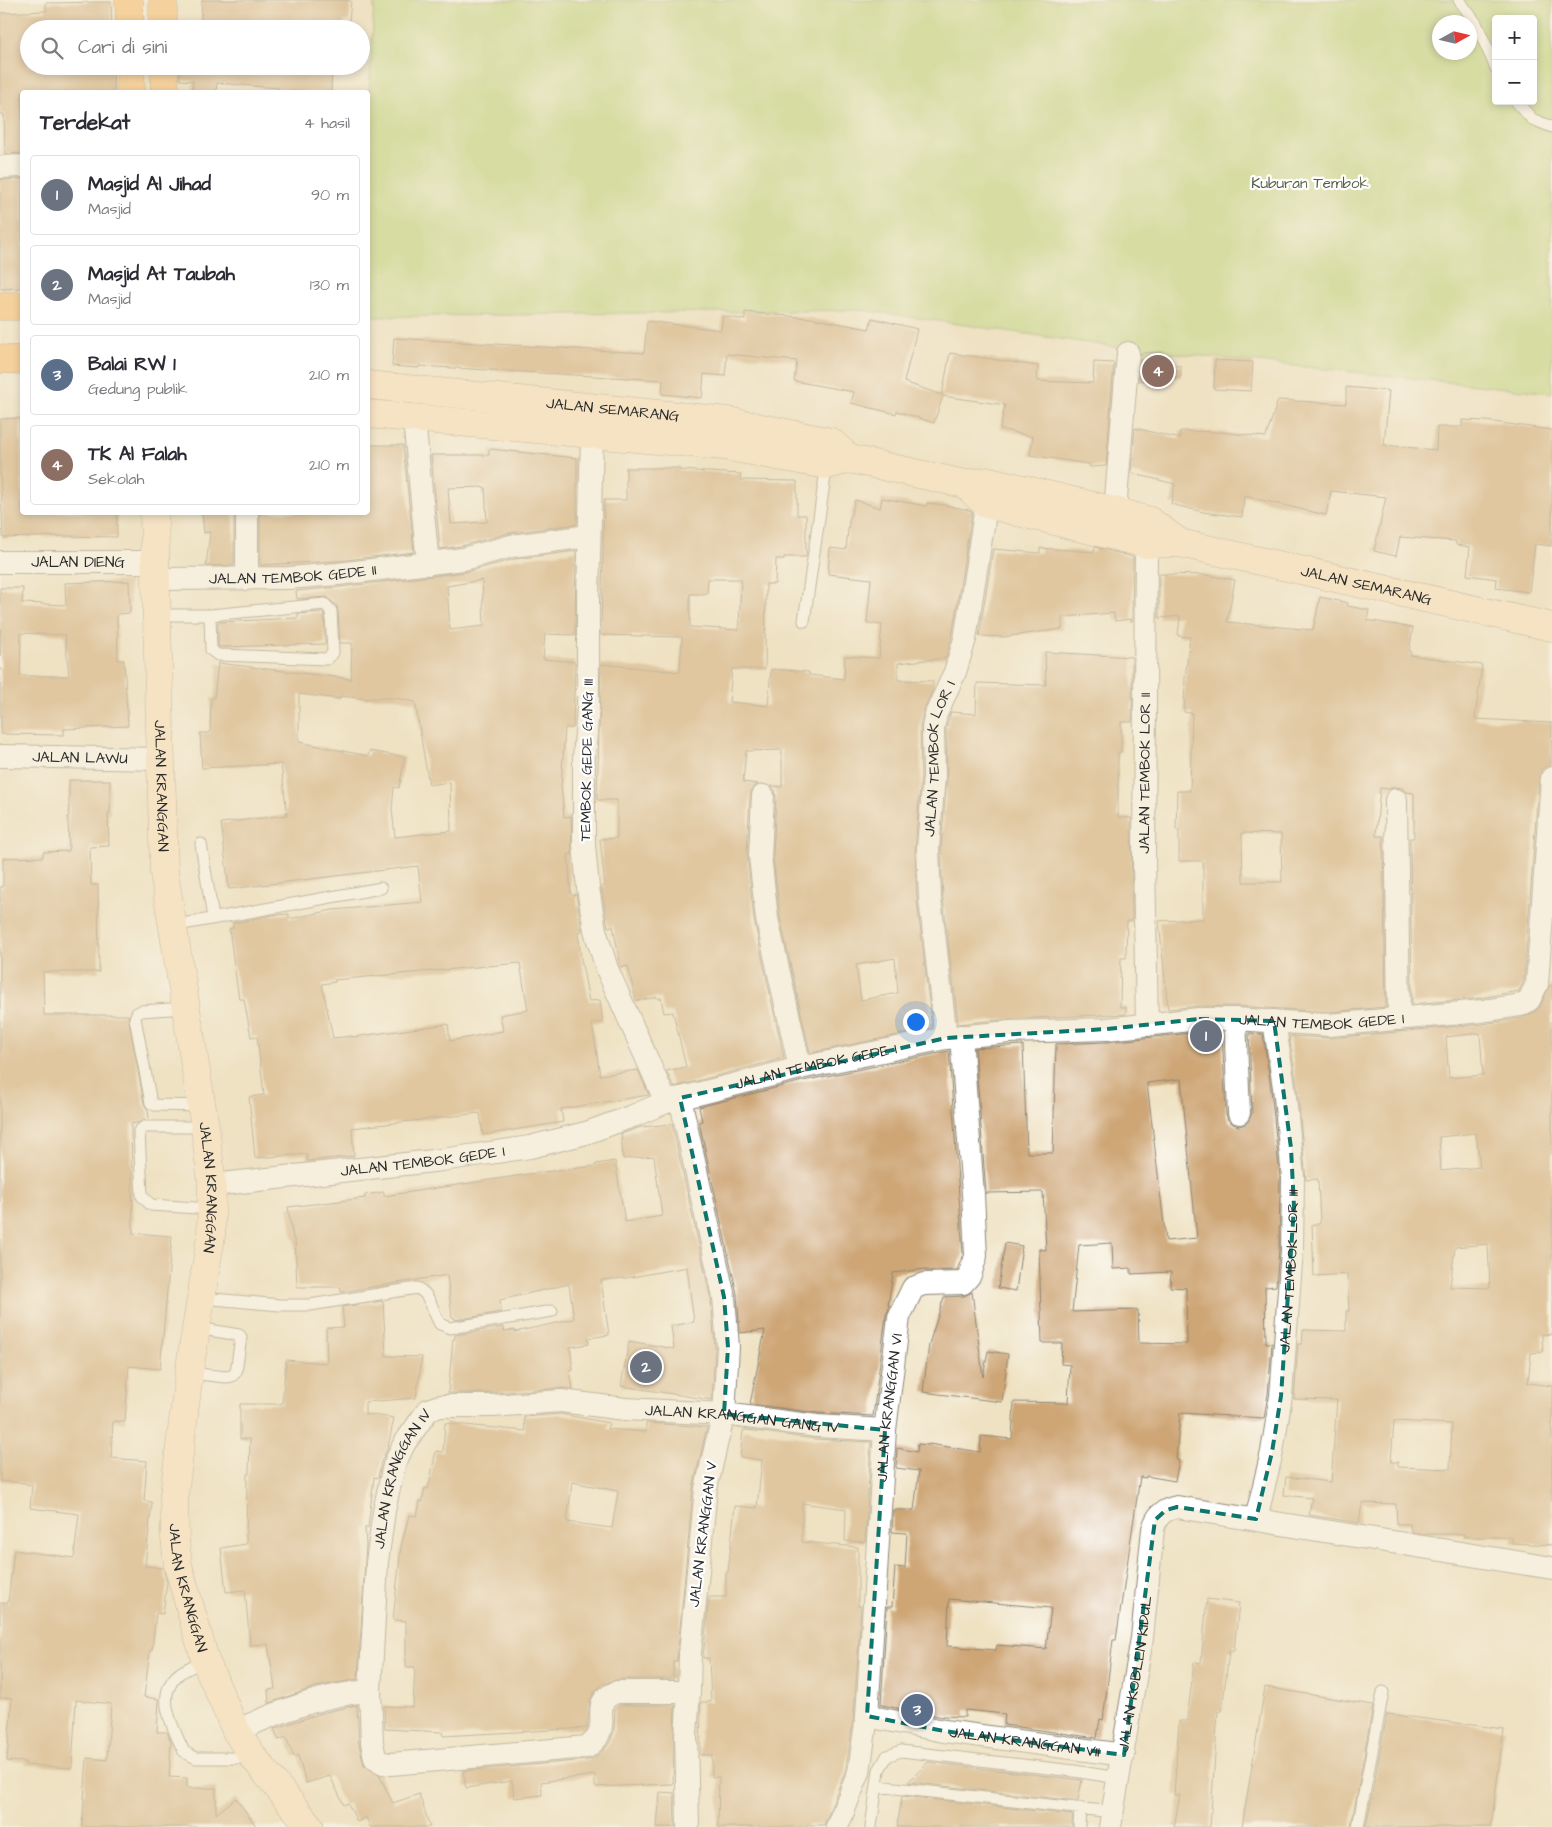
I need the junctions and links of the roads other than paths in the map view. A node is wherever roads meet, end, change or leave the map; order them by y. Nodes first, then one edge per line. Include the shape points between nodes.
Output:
1 (129, 0) edge
2 (163, 0) edge
3 (1459, 0) edge
4 (130, 20) edge
5 (163, 20) edge
6 (1492, 60) edge
7 (130, 75) edge
8 (164, 75) edge
9 (131, 90) edge
10 (165, 90) edge
11 (1520, 105) edge
12 (1552, 127) edge
13 (0, 166) edge
14 (20, 166) edge
15 (0, 306) edge
16 (20, 306) edge
17 (1128, 353) dead end
18 (0, 359) edge
19 (20, 360) edge
20 (370, 385) edge
21 (370, 414) edge
22 (414, 419) junction
23 (592, 434) junction
24 (836, 455) junction
25 (980, 490) junction
26 (1115, 511) junction
27 (154, 515) edge
28 (247, 515) edge
29 (1148, 533) junction
30 (589, 536) junction
31 (0, 562) edge
32 (428, 564) junction
33 (156, 570) junction
34 (247, 579) junction
35 (158, 615) junction
36 (210, 615) junction
37 (804, 621) dead end
38 (1552, 627) edge
39 (0, 756) edge
40 (160, 759) junction
41 (1552, 778) edge
42 (763, 796) dead end
43 (1396, 800) dead end
44 (202, 844) dead end
45 (381, 888) dead end
46 (213, 918) junction
47 (172, 926) junction
48 (185, 1008) junction
49 (1235, 1019) junction
50 (1399, 1019) junction
51 (1274, 1021) junction
52 (1147, 1025) junction
53 (953, 1037) junction
54 (800, 1068) junction
55 (673, 1100) junction
56 (1239, 1113) dead end
57 (203, 1116) junction
58 (212, 1197) junction
59 (202, 1298) junction
60 (552, 1311) dead end
61 (197, 1328) junction
62 (189, 1373) junction
63 (599, 1406) joint
64 (724, 1414) junction
65 (885, 1430) junction
66 (1256, 1519) junction
67 (1552, 1568) edge
68 (205, 1660) junction
69 (370, 1691) junction
70 (690, 1692) junction
71 (1383, 1692) dead end
72 (867, 1716) junction
73 (236, 1731) junction
74 (1124, 1755) junction
75 (254, 1758) junction
76 (1118, 1778) junction
77 (876, 1786) junction
78 (1080, 1808) junction
79 (1111, 1820) edge
80 (310, 1827) edge
81 (688, 1827) edge
82 (837, 1827) edge
83 (871, 1827) edge
84 (1079, 1827) edge
85 (1358, 1827) edge

1 - 4 highway
2 - 5 highway
3 - 6 lane via 1476,23
7 - 9 highway
8 - 10 highway
11 - 12 lane via 1532,119
13 - 14 street
15 - 16 highway
17 - 26 street
18 - 19 highway
20 - 24 street, JALAN SEMARANG via 728,421
21 - 22 street, JALAN SEMARANG
22 - 23 street, JALAN SEMARANG
22 - 32 street
23 - 24 street, JALAN SEMARANG
23 - 30 street, TEMBOK GEDE GANG III
24 - 25 street, JALAN SEMARANG
24 - 37 lane
25 - 26 street, JALAN SEMARANG
25 - 29 street, JALAN SEMARANG
25 - 53 street, JALAN TEMBOK LOR I via 965,638 933,728 934,776 928,848 930,899
26 - 29 street, JALAN SEMARANG
27 - 33 street, JALAN KRANGGAN
28 - 34 street
29 - 38 street, JALAN SEMARANG via 1180,544
29 - 52 street, JALAN TEMBOK LOR II via 1144,859
30 - 32 street, JALAN TEMBOK GEDE II via 512,546 463,560
30 - 55 street, TEMBOK GEDE GANG III via 588,699 584,758 584,845 588,888 595,930 607,969
31 - 33 street, JALAN DIENG
32 - 34 street, JALAN TEMBOK GEDE II via 296,578
33 - 34 street, JALAN TEMBOK GEDE II
33 - 35 street, JALAN KRANGGAN
35 - 36 lane
35 - 40 street, JALAN KRANGGAN
36 - 36 lane via 211,650 218,655 327,659 332,653 331,611 325,604
39 - 40 street, JALAN LAWU
40 - 47 street, JALAN KRANGGAN via 164,872
41 - 50 street, JALAN TEMBOK GEDE I via 1537,984 1529,1000 1482,1011
42 - 54 street via 760,856 768,918
43 - 50 street
44 - 46 lane
45 - 46 lane
46 - 47 lane
47 - 48 street, JALAN KRANGGAN
48 - 57 street, JALAN KRANGGAN
48 - 57 lane via 141,1011 135,1018 151,1103
49 - 51 street, JALAN TEMBOK GEDE I
49 - 52 street, JALAN TEMBOK GEDE I via 1199,1018
49 - 56 street
50 - 51 street, JALAN TEMBOK GEDE I via 1329,1025
51 - 66 street, JALAN TEMBOK LOR III via 1293,1177 1292,1250 1281,1396
52 - 53 street, JALAN TEMBOK GEDE I
53 - 54 street, JALAN TEMBOK GEDE I
53 - 65 street, JALAN KRANGGAN VI via 970,1150 976,1256 970,1275 963,1283 924,1284 909,1293 899,1317
54 - 55 street, JALAN TEMBOK GEDE I
55 - 58 street, JALAN TEMBOK GEDE I via 586,1133 530,1147
55 - 64 street, JALAN KRANGGAN V via 724,1297 728,1347
57 - 58 street, JALAN KRANGGAN
57 - 58 lane via 144,1127 139,1131 142,1196 151,1204
58 - 59 street, JALAN KRANGGAN via 211,1236
59 - 60 lane via 310,1305 416,1288 427,1295 440,1324 450,1328
59 - 61 street, JALAN KRANGGAN
61 - 62 street, JALAN KRANGGAN
61 - 62 lane via 241,1337 236,1372 226,1377
62 - 68 street, JALAN KRANGGAN via 174,1495 175,1538 185,1595
63 - 64 street, JALAN KRANGGAN GANG IV
63 - 69 street, JALAN KRANGGAN IV via 546,1402 440,1406 428,1410 404,1444 394,1465 384,1511 377,1562
64 - 65 street, JALAN KRANGGAN GANG IV via 817,1426
64 - 70 street, JALAN KRANGGAN V via 704,1508 690,1653
65 - 72 street, JALAN KRANGGAN VI
66 - 67 street
66 - 74 street, JALAN KOBLEN KIDUL via 1177,1508 1166,1510 1155,1520 1142,1638
68 - 73 street, JALAN KRANGGAN
68 - 75 lane via 181,1672 166,1691 166,1705 184,1752 196,1758
69 - 70 street, JALAN KRANGGAN IV via 375,1758 390,1764 586,1747 598,1738 606,1696 616,1692
69 - 73 street via 336,1695 264,1718
70 - 81 street, JALAN KRANGGAN V via 686,1734
71 - 85 lane
72 - 74 street, JALAN KRANGGAN VII via 944,1731
72 - 82 street, JALAN KRANGGAN VI via 859,1772
73 - 75 street, JALAN KRANGGAN
74 - 76 street, JALAN KOBLEN KIDUL
75 - 80 street, JALAN KRANGGAN
76 - 77 lane via 901,1751 887,1756 879,1770
76 - 79 street, JALAN KOBLEN KIDUL
77 - 78 lane
77 - 83 lane
78 - 79 lane
78 - 84 lane

